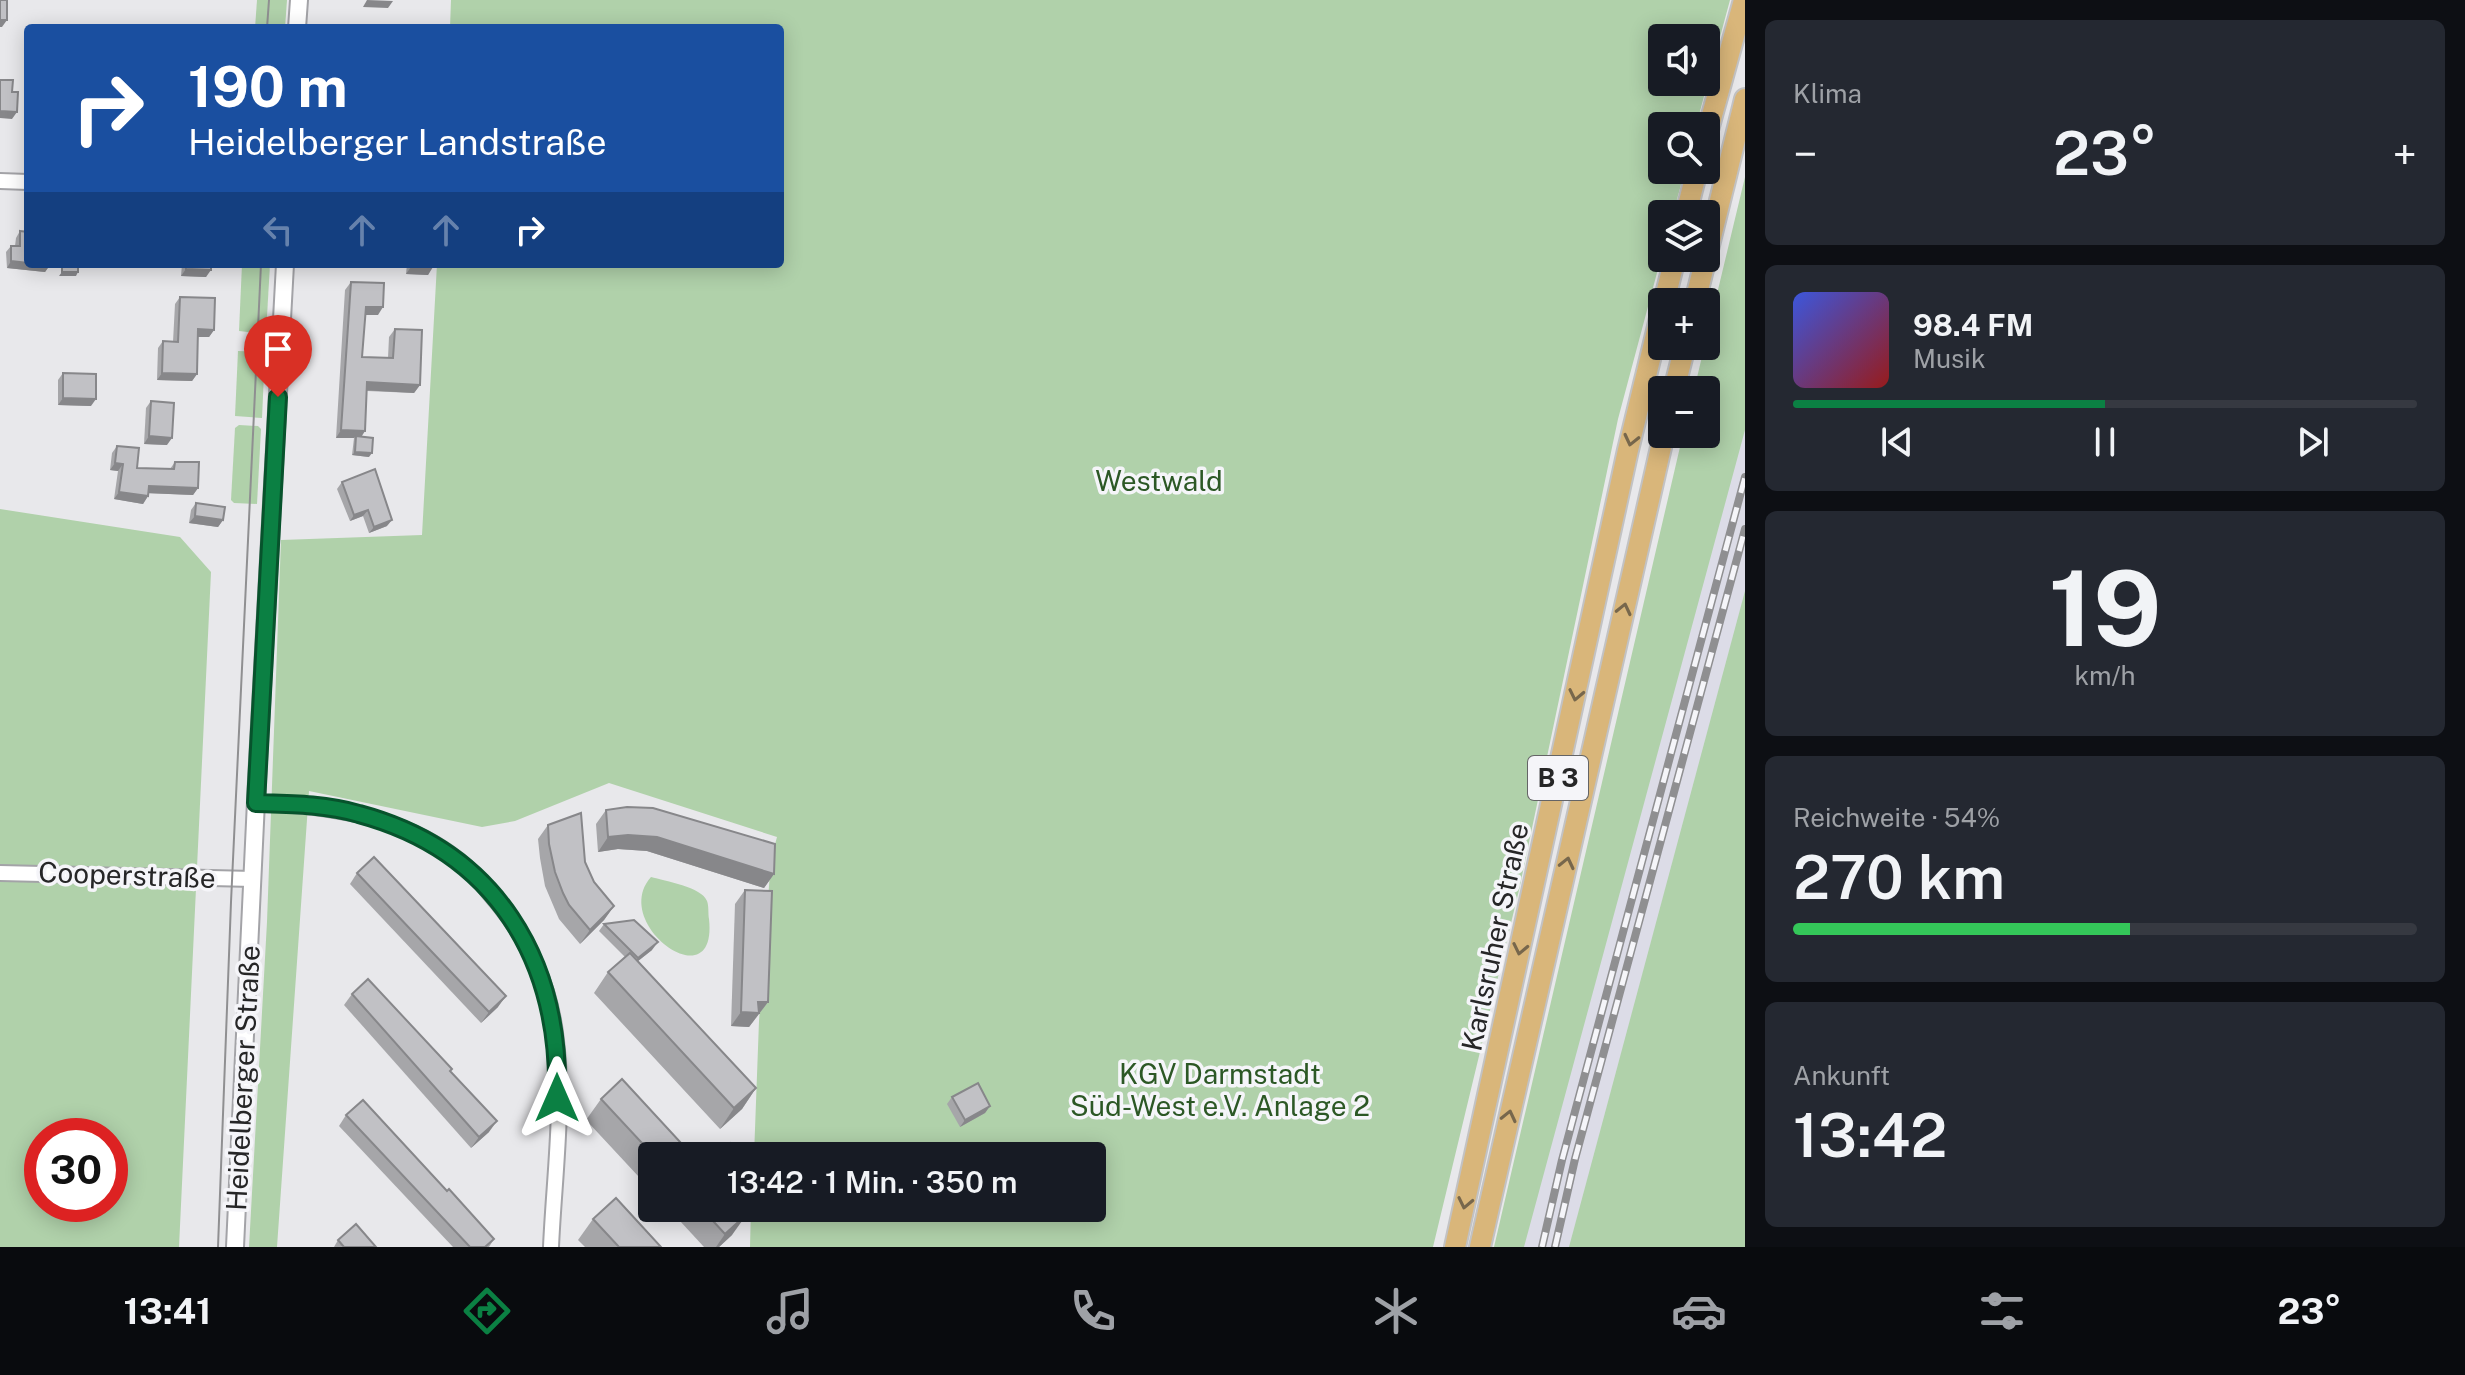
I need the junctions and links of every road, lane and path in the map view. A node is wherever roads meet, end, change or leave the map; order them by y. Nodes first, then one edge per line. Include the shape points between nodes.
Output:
1 (299, 0) edge
2 (1744, 0) edge
3 (297, 24) edge
4 (1745, 99) edge
5 (1713, 112) edge
6 (0, 181) edge
7 (24, 182) edge
8 (285, 268) edge
9 (1698, 288) edge
10 (1650, 360) edge
11 (1661, 448) edge
12 (256, 803) junction
13 (0, 873) edge
14 (253, 879) junction
15 (235, 1247) edge
16 (551, 1247) edge
17 (1455, 1247) edge
18 (1480, 1247) edge

1 - 3 street
2 - 5 main road
4 - 9 main road
6 - 7 street
8 - 12 street, Heidelberger Straße
10 -> 17 main road, Karlsruher Straße / B 3
18 -> 11 main road, Karlsruher Straße / B 3
12 - 14 street, Heidelberger Straße
12 - 16 street via 328,807 418,836 456,857 511,919 547,993 557,1043
13 - 14 street, Cooperstraße
14 - 15 street, Heidelberger Straße

